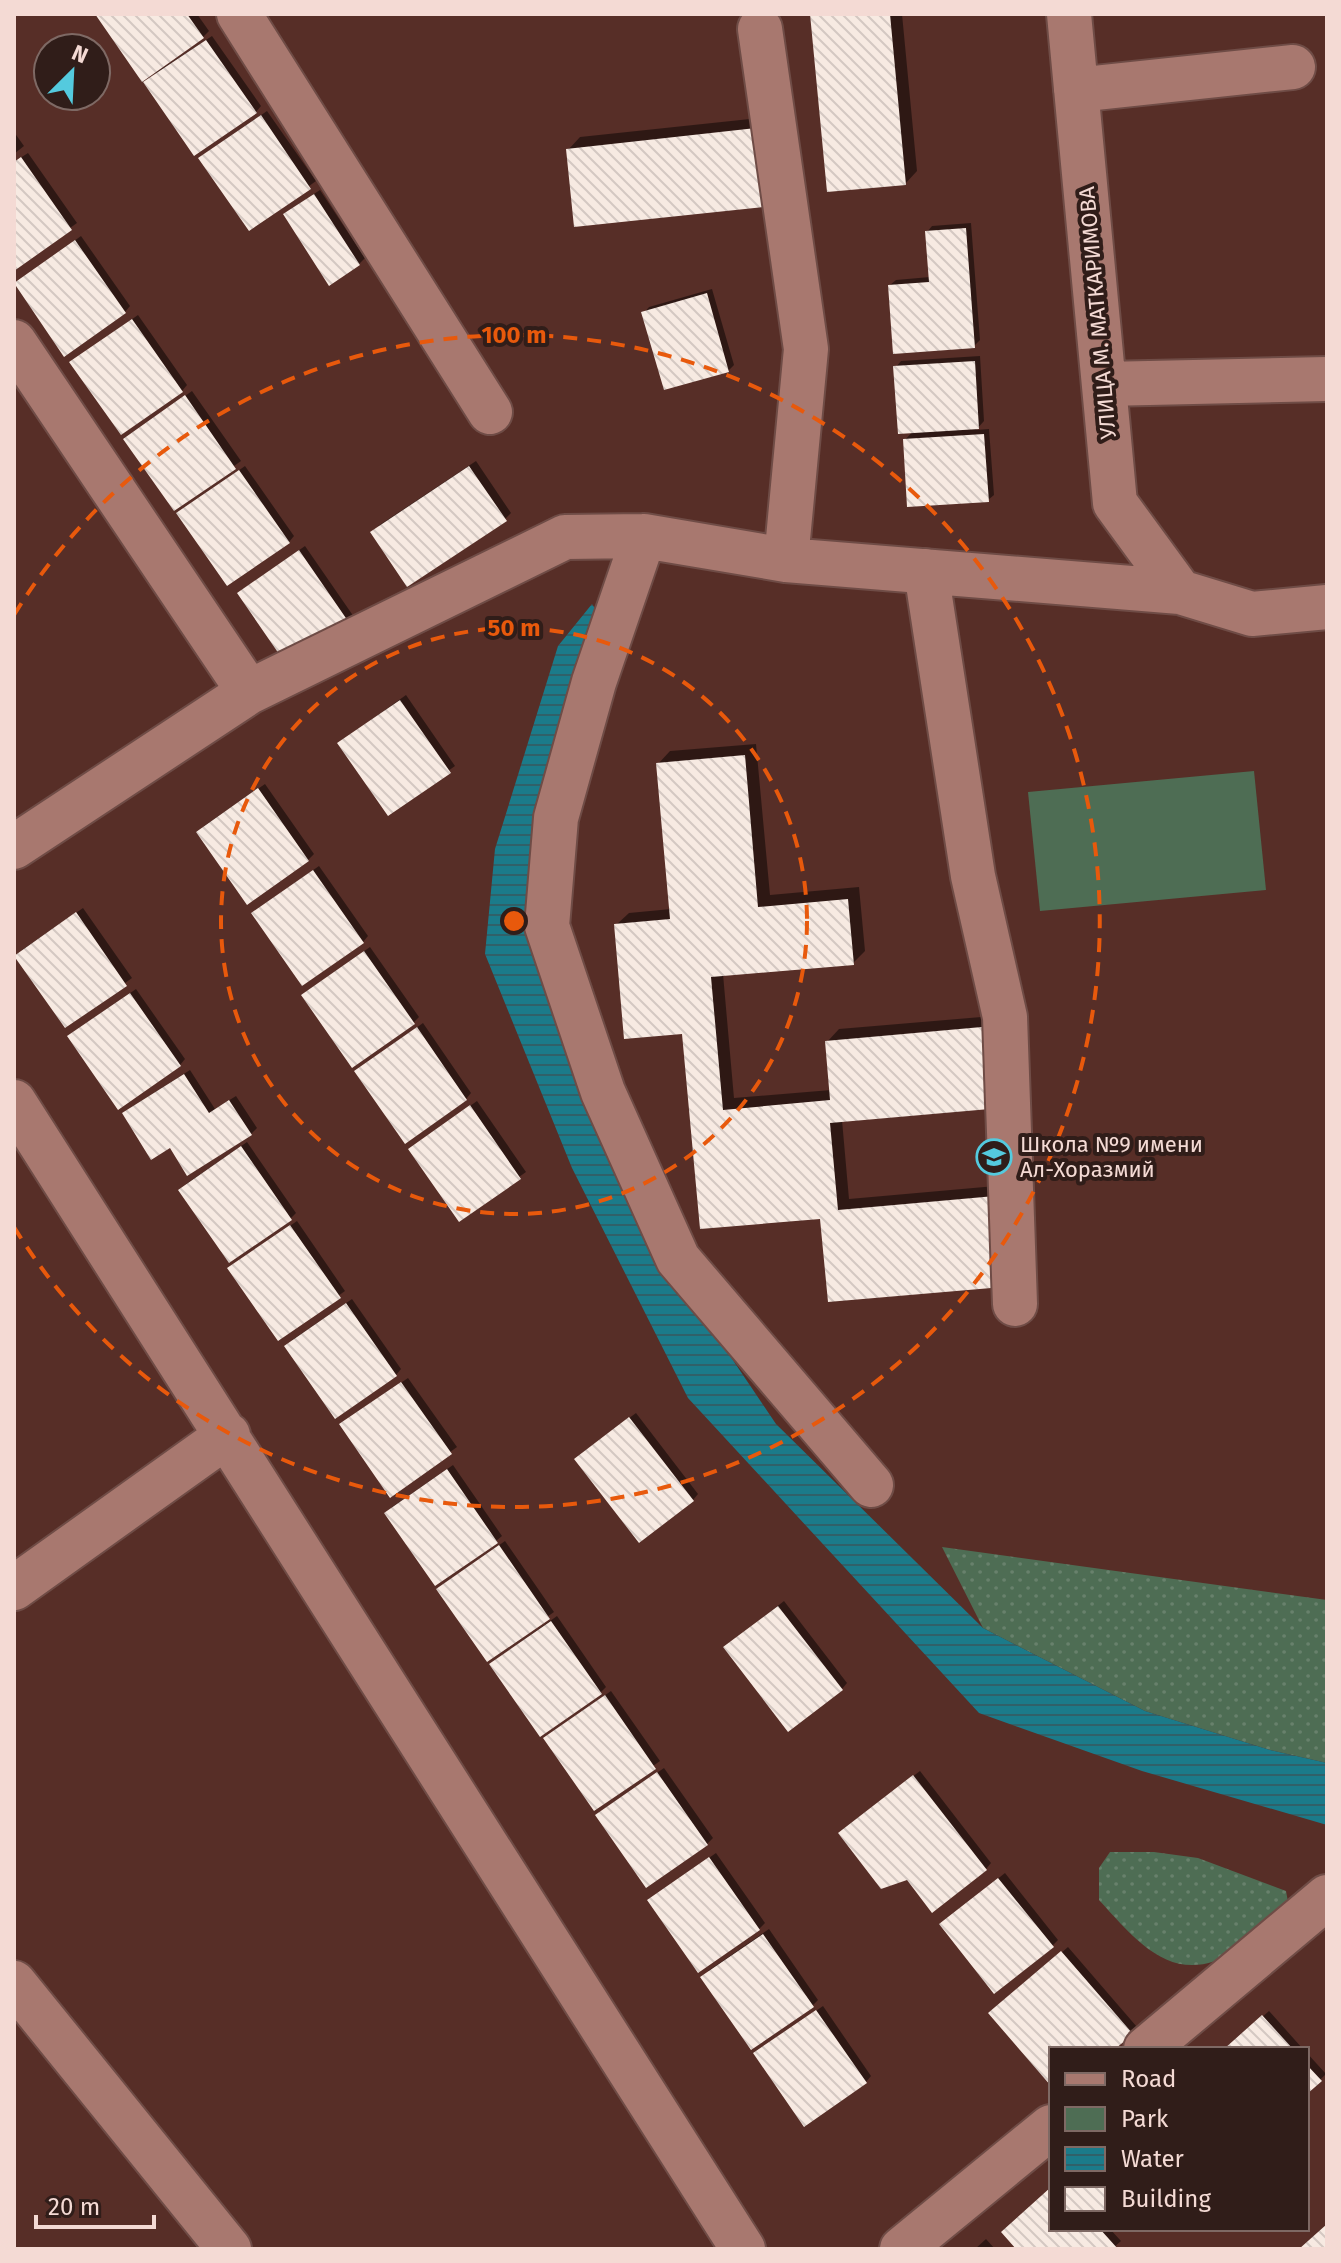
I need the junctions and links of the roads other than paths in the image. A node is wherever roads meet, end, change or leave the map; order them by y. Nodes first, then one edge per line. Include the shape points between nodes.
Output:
1 (239, 14) edge
2 (1069, 14) edge
3 (760, 29) dead end
4 (1293, 67) dead end
5 (1076, 90) junction
6 (14, 342) edge
7 (1327, 379) edge
8 (1104, 384) junction
9 (490, 412) dead end
10 (644, 536) junction
11 (786, 560) junction
12 (926, 571) junction
13 (1180, 592) junction
14 (1327, 607) edge
15 (249, 692) junction
16 (14, 847) edge
17 (14, 1102) edge
18 (1015, 1304) dead end
19 (228, 1435) junction
20 (871, 1485) dead end
21 (14, 1588) edge
22 (1327, 1897) edge
23 (14, 1983) edge
24 (1148, 2047) edge
25 (1049, 2129) edge
26 (229, 2249) edge
27 (743, 2249) edge
28 (902, 2249) edge

1 - 9 street
2 - 5 street, УЛИЦА М. МАТКАРИМОВА
3 - 11 street via 806,349
4 - 5 street
5 - 8 street, УЛИЦА М. МАТКАРИМОВА
6 - 15 street
7 - 8 street
8 - 13 street, УЛИЦА М. МАТКАРИМОВА via 1115,503
10 - 11 street
10 - 15 street via 565,537
10 - 20 street via 594,682 556,818 547,926 603,1092 678,1259
11 - 12 street
12 - 13 street
12 - 18 street via 973,876 1005,1017
13 - 14 street via 1252,614
15 - 16 street
17 - 19 street
19 - 21 street
19 - 27 street
22 - 24 street
23 - 26 street
25 - 28 street

